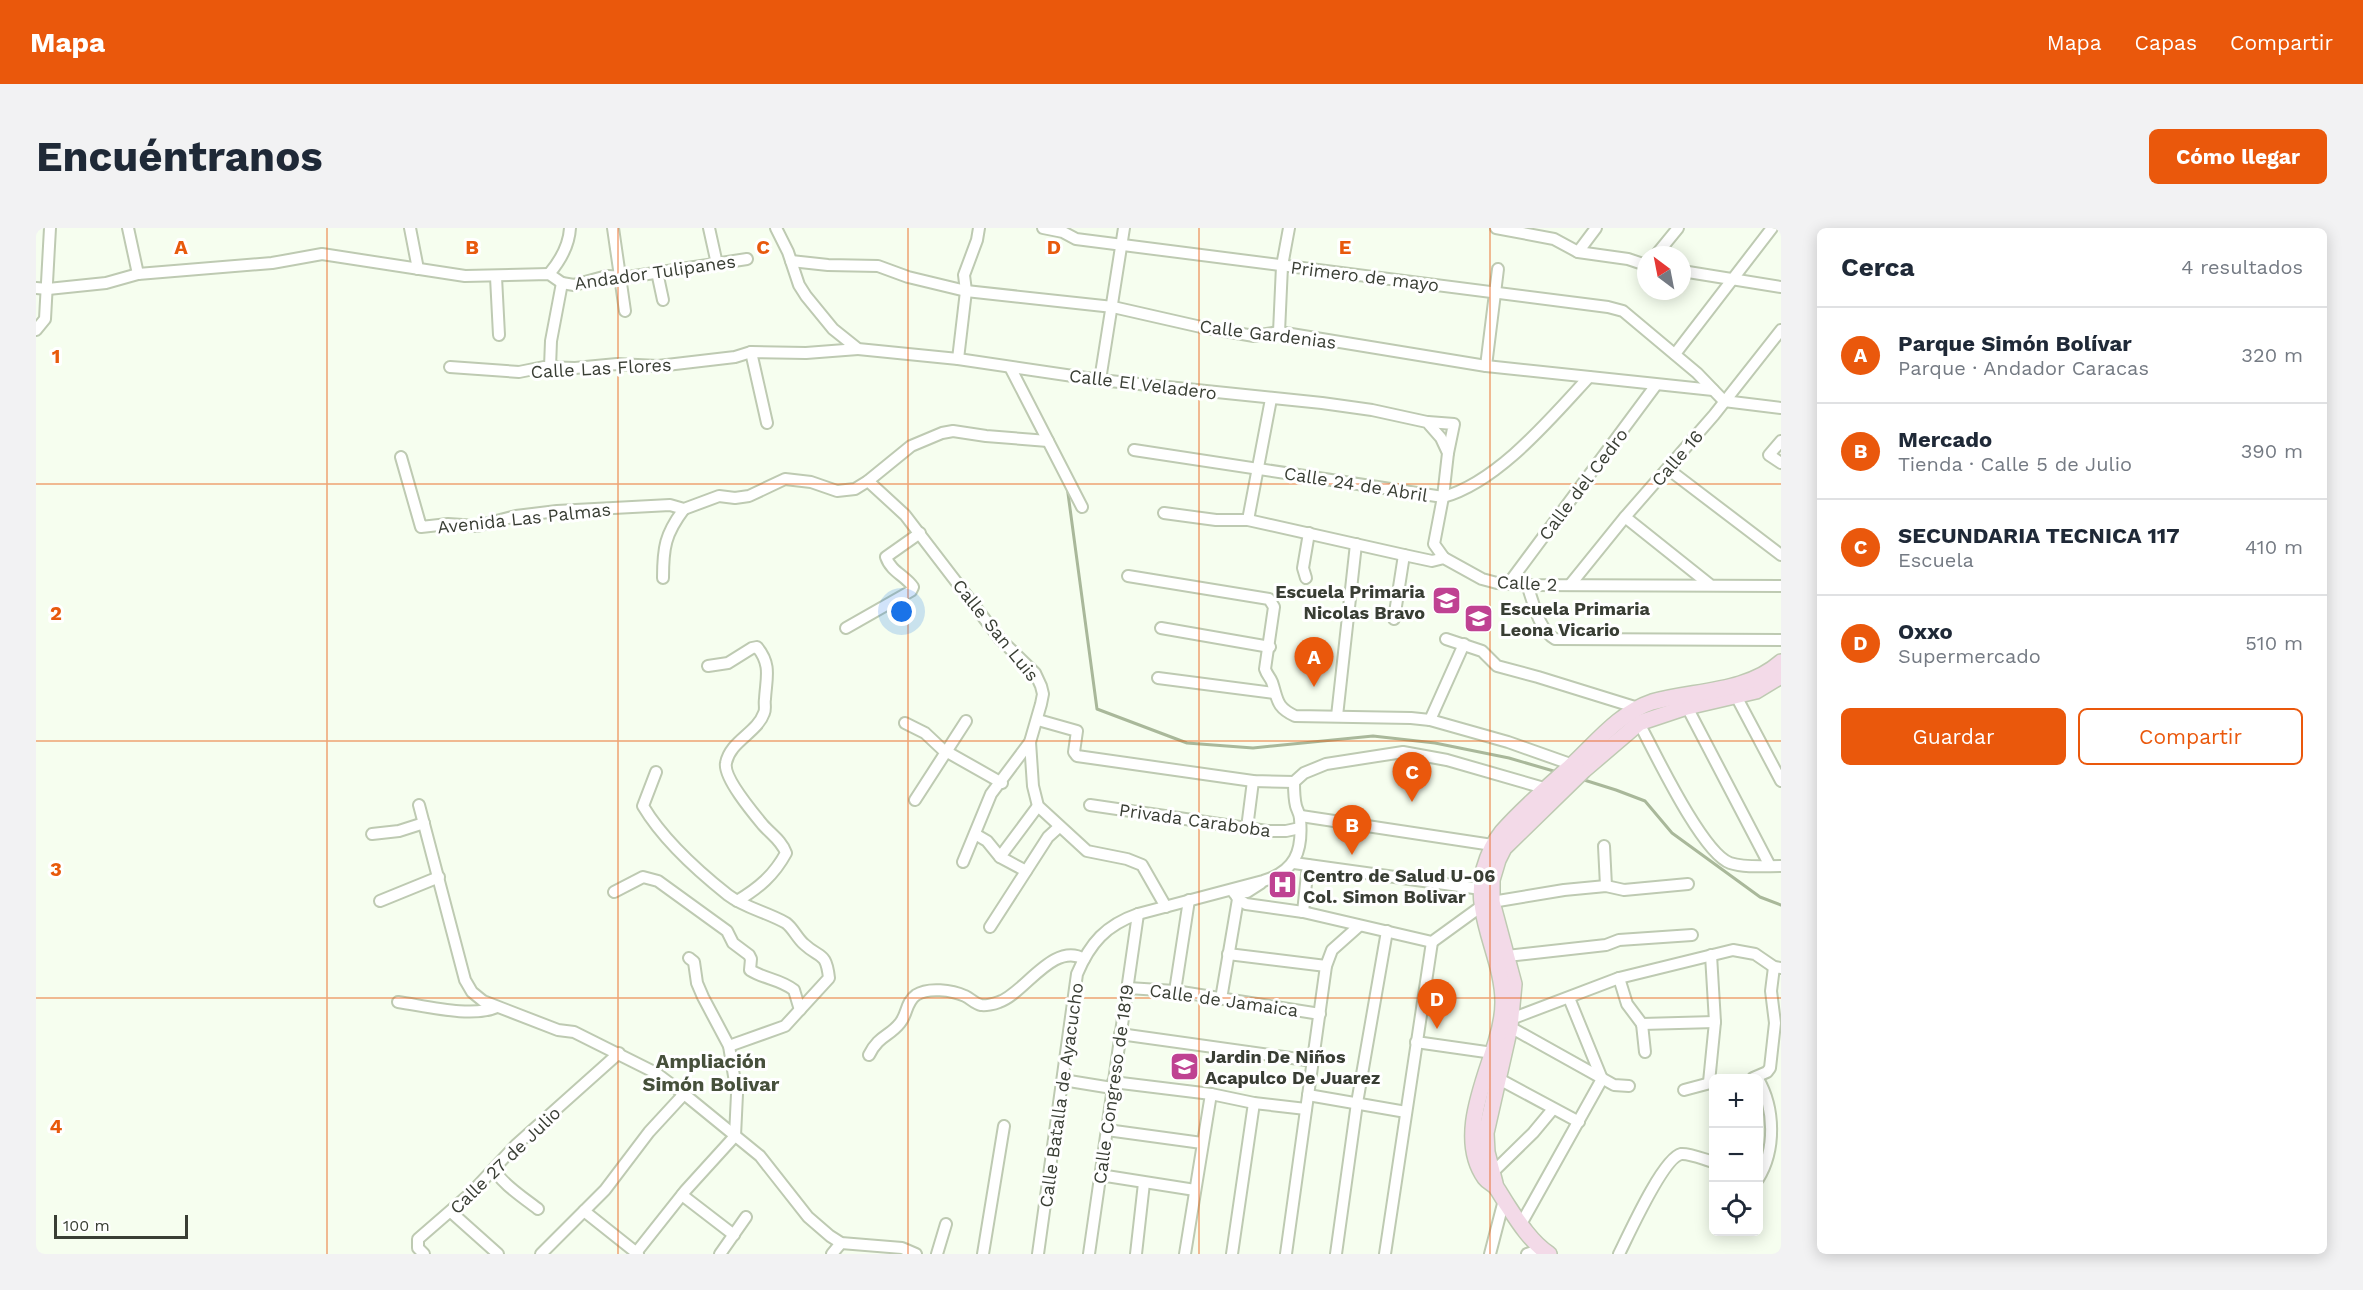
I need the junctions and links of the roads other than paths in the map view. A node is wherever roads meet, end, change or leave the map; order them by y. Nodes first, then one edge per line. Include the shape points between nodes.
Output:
1 (50, 228) edge
2 (128, 228) edge
3 (410, 228) edge
4 (570, 228) edge
5 (613, 228) edge
6 (709, 228) edge
7 (776, 228) edge
8 (979, 228) edge
9 (1044, 228) edge
10 (1124, 228) edge
11 (1289, 228) edge
12 (1499, 228) edge
13 (1596, 228) edge
14 (1678, 228) edge
15 (1772, 228) edge
16 (1123, 244) junction
17 (1663, 246) edge
18 (1578, 252) junction
19 (747, 260) dead end
20 (791, 261) junction
21 (1637, 262) edge
22 (717, 264) junction
23 (1282, 266) junction
24 (418, 269) junction
25 (1498, 269) dead end
26 (657, 272) junction
27 (1691, 273) edge
28 (138, 274) junction
29 (549, 274) junction
30 (620, 276) junction
31 (496, 277) junction
32 (1731, 280) junction
33 (562, 284) junction
34 (1781, 287) edge
35 (36, 288) edge
36 (48, 290) junction
37 (966, 291) junction
38 (1495, 292) junction
39 (663, 300) dead end
40 (1113, 307) junction
41 (625, 311) dead end
42 (36, 330) edge
43 (1781, 330) edge
44 (1279, 332) junction
45 (499, 334) dead end
46 (858, 349) junction
47 (751, 352) junction
48 (1675, 354) junction
49 (958, 359) junction
50 (1486, 366) junction
51 (450, 367) dead end
52 (550, 367) junction
53 (1010, 367) junction
54 (1589, 377) junction
55 (1100, 380) junction
56 (1656, 385) junction
57 (1713, 390) junction
58 (1271, 399) junction
59 (1724, 401) junction
60 (1781, 408) edge
61 (1427, 422) junction
62 (767, 423) dead end
63 (1048, 441) junction
64 (1781, 441) edge
65 (1134, 450) dead end
66 (1448, 453) junction
67 (401, 457) dead end
68 (1781, 464) edge
69 (1258, 468) junction
70 (1668, 469) junction
71 (868, 481) junction
72 (1443, 497) junction
73 (1082, 507) dead end
74 (684, 509) junction
75 (1164, 513) dead end
76 (1625, 517) junction
77 (1248, 520) junction
78 (920, 533) junction
79 (1309, 533) junction
80 (1356, 544) junction
81 (1404, 555) junction
82 (1781, 555) edge
83 (1444, 558) junction
84 (1128, 576) dead end
85 (663, 578) dead end
86 (1306, 578) dead end
87 (1509, 583) junction
88 (1709, 584) junction
89 (1527, 585) junction
90 (1570, 585) junction
91 (1781, 586) edge
92 (1394, 619) dead end
93 (846, 628) dead end
94 (1161, 628) dead end
95 (1446, 639) dead end
96 (1781, 640) edge
97 (1464, 644) junction
98 (1269, 647) junction
99 (708, 666) dead end
100 (1781, 674) edge
101 (1158, 678) dead end
102 (1274, 693) junction
103 (1736, 696) junction
104 (1687, 707) junction
105 (1337, 716) junction
106 (1638, 716) junction
107 (1038, 720) junction
108 (1430, 720) junction
109 (966, 721) dead end
110 (905, 723) dead end
111 (1030, 742) junction
112 (946, 751) junction
113 (1578, 768) junction
114 (656, 772) dead end
115 (1253, 781) junction
116 (1781, 781) edge
117 (1294, 782) junction
118 (1002, 783) junction
119 (1553, 791) junction
120 (915, 800) dead end
121 (419, 805) dead end
122 (1090, 805) dead end
123 (1038, 806) junction
124 (1300, 822) junction
125 (424, 823) junction
126 (1059, 826) junction
127 (1247, 828) junction
128 (372, 834) dead end
129 (975, 834) junction
130 (1500, 846) junction
131 (1604, 846) dead end
132 (1000, 857) junction
133 (963, 862) dead end
134 (1294, 863) junction
135 (1308, 865) junction
136 (1775, 866) edge
137 (1026, 871) junction
138 (439, 877) junction
139 (1688, 884) dead end
140 (1606, 886) junction
141 (1481, 889) junction
142 (614, 892) dead end
143 (1234, 893) junction
144 (1189, 900) junction
145 (380, 901) dead end
146 (737, 901) junction
147 (1487, 903) junction
148 (1166, 907) junction
149 (1303, 912) junction
150 (1138, 914) junction
151 (1359, 926) junction
152 (990, 927) dead end
153 (1388, 932) junction
154 (1692, 935) dead end
155 (1432, 942) junction
156 (1228, 954) junction
157 (1711, 955) junction
158 (1507, 956) junction
159 (689, 958) dead end
160 (1084, 959) junction
161 (1326, 966) junction
162 (1777, 967) edge
163 (1619, 978) junction
164 (1128, 987) junction
165 (1175, 991) junction
166 (1569, 998) junction
167 (1221, 999) junction
168 (398, 1002) dead end
169 (497, 1007) junction
170 (800, 1010) junction
171 (1320, 1014) junction
172 (1715, 1022) junction
173 (1511, 1023) junction
174 (1642, 1024) junction
175 (1120, 1034) junction
176 (1416, 1042) junction
177 (729, 1046) junction
178 (1646, 1052) dead end
179 (619, 1053) junction
180 (1493, 1053) junction
181 (869, 1055) dead end
182 (1313, 1061) junction
183 (1712, 1074) edge
184 (1760, 1074) edge
185 (1499, 1079) junction
186 (1602, 1079) junction
187 (1063, 1080) junction
188 (1709, 1083) edge
189 (1113, 1085) junction
190 (1629, 1086) dead end
191 (1763, 1086) edge
192 (1684, 1090) dead end
193 (684, 1094) junction
194 (1211, 1094) junction
195 (1308, 1095) junction
196 (1254, 1103) junction
197 (1357, 1103) junction
198 (1306, 1109) junction
199 (1553, 1109) junction
200 (1406, 1112) junction
201 (1579, 1122) junction
202 (1004, 1126) dead end
203 (1107, 1130) junction
204 (735, 1136) junction
205 (1202, 1143) junction
206 (1709, 1161) edge
207 (495, 1168) junction
208 (1763, 1171) edge
209 (1100, 1174) junction
210 (1491, 1179) junction
211 (1144, 1183) junction
212 (1194, 1190) junction
213 (682, 1195) junction
214 (1504, 1200) junction
215 (538, 1209) dead end
216 (584, 1211) junction
217 (451, 1212) junction
218 (746, 1217) dead end
219 (946, 1224) dead end
220 (1521, 1224) junction
221 (734, 1235) junction
222 (841, 1243) junction
223 (1539, 1252) edge
224 (424, 1254) edge
225 (498, 1254) edge
226 (541, 1254) edge
227 (636, 1254) edge
228 (720, 1254) edge
229 (832, 1254) edge
230 (915, 1254) edge
231 (937, 1254) edge
232 (983, 1254) edge
233 (1038, 1254) edge
234 (1089, 1254) edge
235 (1136, 1254) edge
236 (1185, 1254) edge
237 (1232, 1254) edge
238 (1287, 1254) edge
239 (1336, 1254) edge
240 (1385, 1254) edge
241 (1490, 1254) edge
242 (1619, 1254) edge

1 - 36 street
2 - 28 street
3 - 24 street
4 - 29 street via 559,262
5 - 30 street
6 - 22 street
7 - 20 street
8 - 37 street via 963,275
9 - 16 street, Primero de mayo via 1076,239
10 - 16 street
11 - 23 street
12 - 18 street via 1554,239
13 - 18 street
14 - 17 street
15 - 32 street
16 - 23 street, Primero de mayo
16 - 40 street
18 - 21 street
19 - 22 street, Andador Tulipanes
20 - 37 street, Calle Gardenias via 878,266
20 - 46 street via 800,285 817,311
22 - 26 street, Andador Tulipanes
23 - 38 street, Primero de mayo
23 - 44 street
24 - 28 street, Andador Tulipanes via 322,254 272,263
24 - 31 street, Andador Tulipanes
25 - 38 street
26 - 30 street, Andador Tulipanes
26 - 39 street
27 - 32 street
28 - 36 street, Andador Tulipanes via 106,283
29 - 31 street, Andador Tulipanes
29 - 33 street, Andador Tulipanes
30 - 33 street, Andador Tulipanes
30 - 41 street
31 - 45 street
32 - 34 street
32 - 48 street
33 - 52 street
35 - 36 street, Andador Tulipanes
36 - 42 street via 45,319
37 - 40 street, Calle Gardenias
37 - 49 street
38 - 48 street, Primero de mayo via 1623,311
38 - 50 street
40 - 44 street, Calle Gardenias via 1254,336
40 - 55 street
43 - 59 street, Calle 16
44 - 50 street, Calle Gardenias
46 - 47 street, Calle El Veladero
46 - 49 street, Calle El Veladero
47 - 52 street, Calle Las Flores via 658,366
47 - 62 street
48 - 57 street, Primero de mayo
49 - 53 street, Calle El Veladero
50 - 54 street, Calle Gardenias
51 - 52 street, Calle Las Flores via 519,372
53 - 55 street, Calle El Veladero
53 - 63 street
54 - 56 street, Calle Gardenias
54 - 72 street, Calle 24 de Abril via 1508,460 1468,488
55 - 58 street, Calle El Veladero
56 - 57 street, Calle Gardenias
56 - 87 street, Calle del Cedro
57 - 59 street, Primero de mayo
58 - 61 street, Calle El Veladero via 1372,410
58 - 69 street
59 - 60 street
59 - 70 street, Calle 16
61 - 66 street via 1442,438
61 - 66 street, Calle El Veladero via 1454,424
63 - 71 street via 942,433 911,446
63 - 73 street
64 - 68 street via 1769,455
65 - 69 street, Calle 24 de Abril
66 - 72 street
67 - 74 street, Avenida Las Palmas via 421,527 477,526 557,511 670,505
69 - 72 street, Calle 24 de Abril
69 - 77 street
70 - 76 street, Calle 16
70 - 82 street
71 - 74 street, Avenida Las Palmas via 855,489 837,491 785,479 749,496 719,496
71 - 78 street, Calle San Luis
72 - 83 street via 1434,544
74 - 85 street via 663,549
75 - 77 street, Calle 2
76 - 88 street
76 - 90 street, Calle 16
77 - 79 street, Calle 2
78 - 93 street via 886,557 913,588
78 - 107 street, Calle San Luis via 1000,639 1035,673 1042,694
79 - 80 street, Calle 2
79 - 86 street via 1303,568
80 - 81 street, Calle 2
80 - 105 street
81 - 83 street, Calle 2 via 1432,561
81 - 92 street
83 - 87 street, Calle 2 via 1482,579
84 - 98 street via 1269,598 1274,607
87 - 89 street, Calle 2
88 - 90 street, Calle 2
88 - 91 street, Calle 2
89 - 90 street, Calle 2
89 - 96 street via 1543,627 1555,639
94 - 98 street
95 - 97 street
97 - 106 street via 1482,651 1497,666 1538,677
97 - 108 street
98 - 102 street via 1265,669
99 - 146 street via 728,663 757,647 769,672 765,712 739,740 725,766 729,780 786,853 773,874
100 - 103 main road via 1756,691
100 - 106 main road via 1766,674 1652,702
101 - 102 street
102 - 105 street via 1284,711 1295,717
103 - 104 main road
103 - 116 street
104 - 106 main road
104 - 136 street
105 - 108 street
106 - 113 main road
106 - 136 street via 1689,816 1712,848 1728,862
107 - 111 street, Calle San Luis
107 - 115 street via 1077,731 1074,755
108 - 113 street via 1508,742
109 - 112 street
110 - 112 street
111 - 118 street, Calle San Luis
111 - 123 street
112 - 118 street
112 - 120 street
113 - 119 main road
114 - 146 street via 643,806 650,818
115 - 117 street
115 - 127 street
117 - 119 street via 1326,764 1403,752 1447,760
117 - 124 street
118 - 129 street, Calle San Luis via 991,794
119 - 130 main road
121 - 125 street
122 - 127 street, Privada Caraboba
123 - 126 street
123 - 132 street
124 - 127 street, Privada Caraboba via 1286,831
124 - 130 street, Privada Caraboba
124 - 134 street
125 - 128 street
125 - 138 street
126 - 137 street
126 - 148 street via 1087,850 1142,865
129 - 132 street
129 - 133 street, Calle San Luis
130 - 141 main road via 1488,854
130 - 147 main road
131 - 140 street
132 - 137 street
134 - 135 street
134 - 143 street, Calle Batalla de Ayacucho via 1276,876
135 - 141 street
135 - 149 street
137 - 152 street
138 - 145 street
138 - 169 street via 465,980 472,992
139 - 140 street via 1624,890
140 - 147 street
141 - 147 main road
142 - 170 street via 643,877 658,881 727,931 733,943 751,958 750,970 795,990
143 - 144 street, Calle Batalla de Ayacucho
143 - 149 street via 1246,904
143 - 156 street
144 - 148 street, Calle Batalla de Ayacucho
144 - 165 street
146 - 170 street via 788,924 806,946 823,956 829,978
147 - 155 street
147 - 158 main road
147 - 180 main road via 1487,930 1503,1002
148 - 150 street, Calle Batalla de Ayacucho
149 - 151 street
150 - 160 street, Calle Batalla de Ayacucho via 1119,920 1106,930
150 - 164 street, Calle Congreso de 1819
151 - 153 street
151 - 161 street via 1332,950
153 - 155 street
153 - 197 street
154 - 158 street via 1619,940 1606,945
155 - 176 street
156 - 161 street
156 - 167 street
157 - 162 street via 1733,950 1745,952
157 - 163 street
157 - 172 street
158 - 173 main road via 1514,984
159 - 177 street via 694,962 703,997
160 - 181 street via 1077,955 1060,958 1000,1002 981,1005 963,995 924,991 909,1002 901,1022 875,1043
160 - 187 street, Calle Batalla de Ayacucho via 1077,974
161 - 171 street
162 - 184 street via 1771,991 1774,1041
163 - 166 street
163 - 174 street via 1628,1005
164 - 165 street, Calle de Jamaica
164 - 175 street, Calle Congreso de 1819
165 - 167 street, Calle de Jamaica
166 - 173 street
166 - 186 street
167 - 171 street, Calle de Jamaica
168 - 169 street via 470,1012
169 - 179 street via 558,1030 574,1032
170 - 177 street via 785,1026
171 - 182 street
172 - 174 street
172 - 183 street
173 - 185 main road
173 - 186 street
174 - 178 street
175 - 182 street
175 - 189 street, Calle Congreso de 1819
176 - 180 street
176 - 200 street
177 - 204 street via 737,1094
179 - 193 street
179 - 207 street, Calle 27 de Julio
180 - 210 main road via 1473,1128 1477,1159
182 - 195 street
185 - 199 street
185 - 210 main road via 1486,1133
186 - 190 street
186 - 201 street
187 - 189 street
187 - 233 street, Calle Batalla de Ayacucho
188 - 192 street
189 - 194 street
189 - 203 street, Calle Congreso de 1819
191 - 208 street via 1771,1108 1771,1138
193 - 204 street
193 - 216 street
194 - 196 street
194 - 205 street
195 - 197 street
195 - 198 street
196 - 198 street
196 - 237 street
197 - 200 street
197 - 239 street
198 - 238 street
199 - 201 street
199 - 210 street
200 - 240 street
201 - 220 street
202 - 232 street
203 - 205 street
203 - 209 street, Calle Congreso de 1819
204 - 213 street
204 - 222 street via 766,1163 808,1217
205 - 212 street
206 - 242 street via 1680,1154 1662,1172
207 - 215 street via 501,1179
207 - 217 street, Calle 27 de Julio
209 - 211 street
209 - 234 street, Calle Congreso de 1819
210 - 214 main road
211 - 212 street
211 - 235 street
212 - 236 street
213 - 221 street
213 - 227 street
214 - 220 main road
214 - 241 street
216 - 226 street
216 - 227 street
217 - 224 street, Calle 27 de Julio via 417,1243
217 - 225 street
218 - 221 street
219 - 231 street
220 - 223 main road
221 - 228 street
222 - 229 street
222 - 230 street via 902,1248

